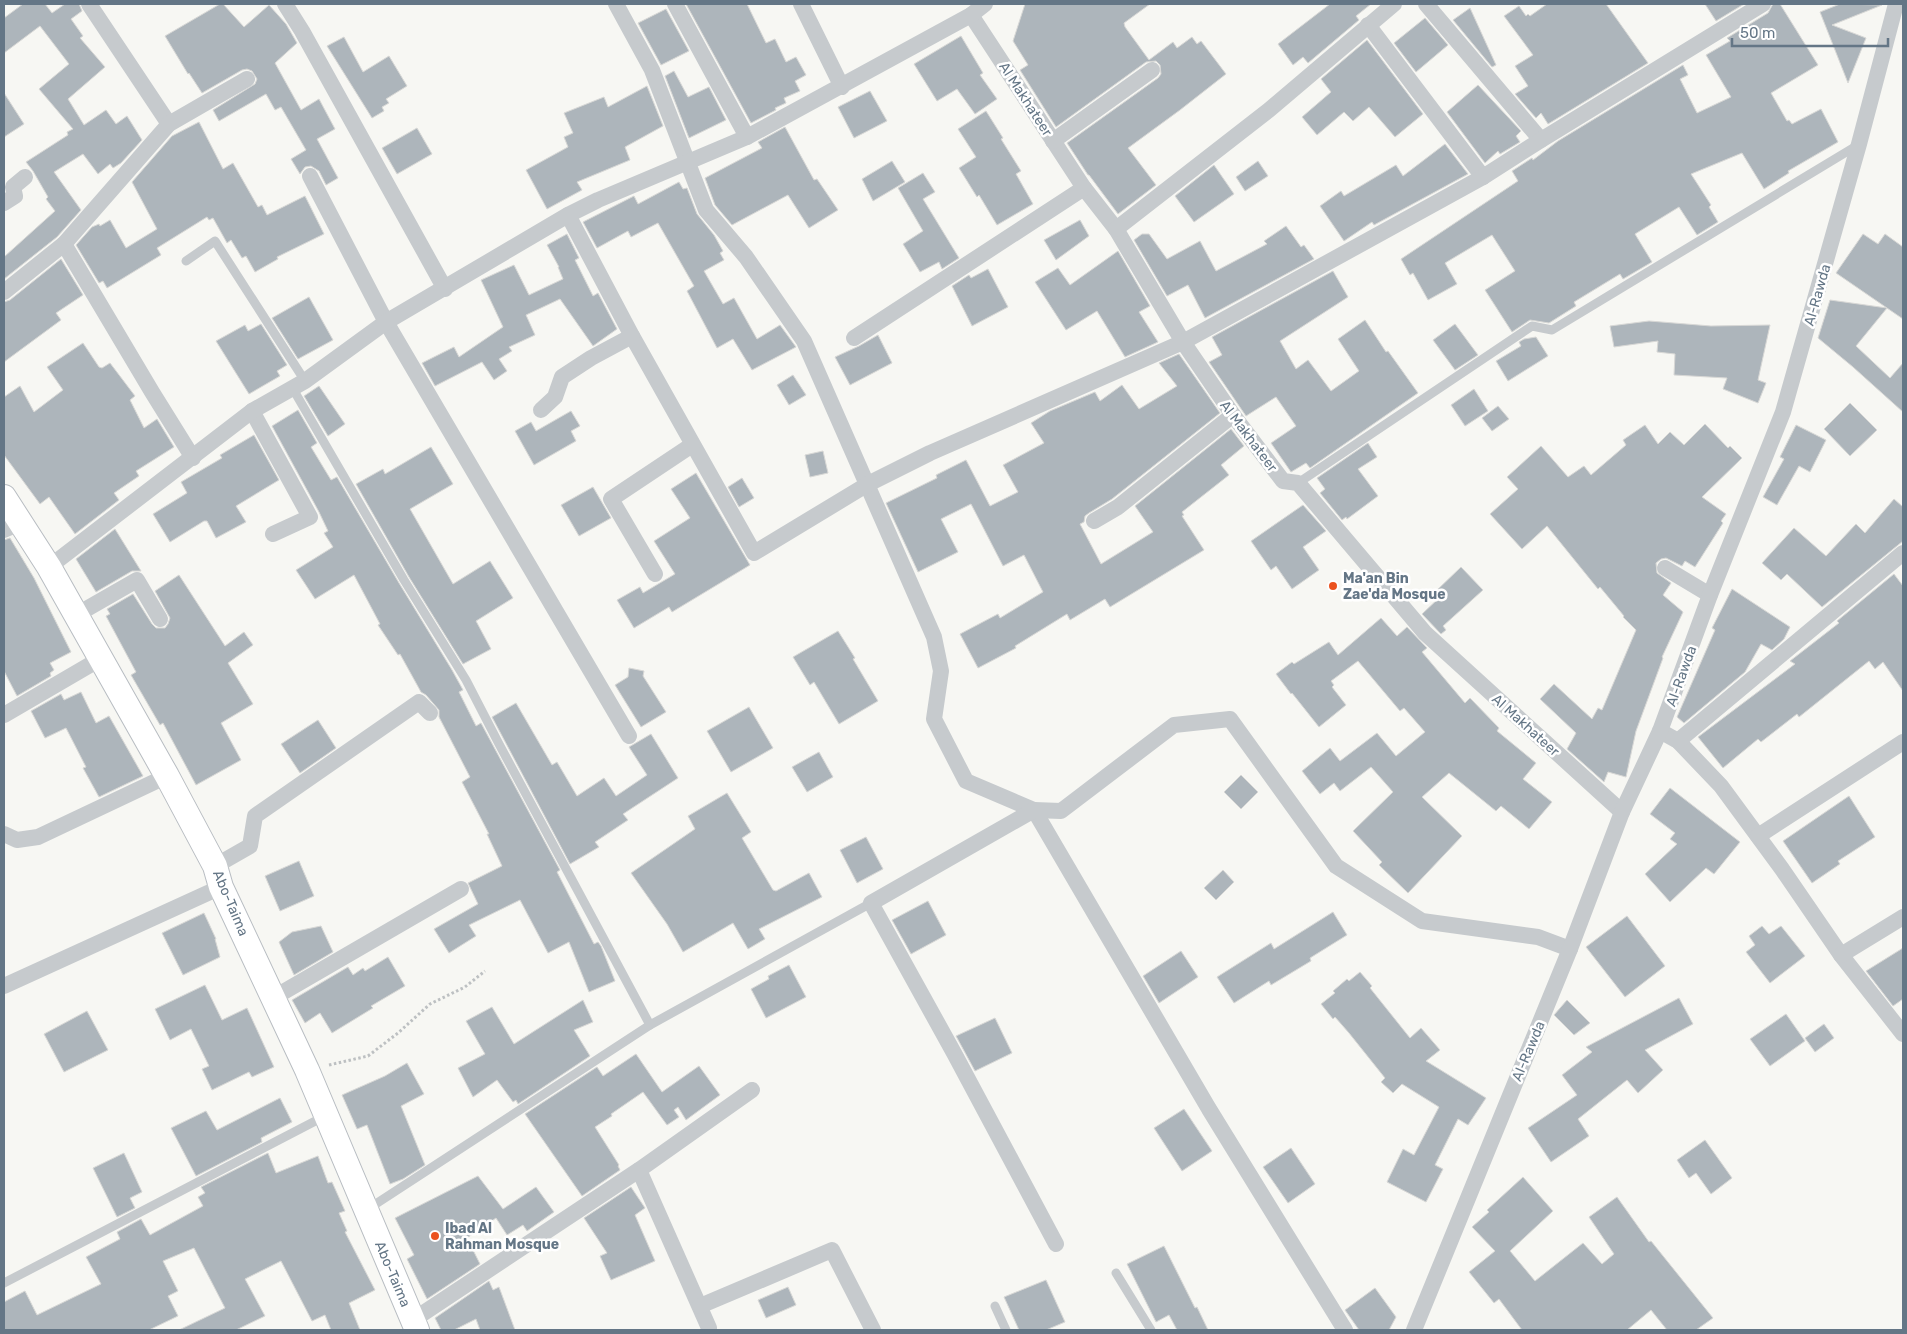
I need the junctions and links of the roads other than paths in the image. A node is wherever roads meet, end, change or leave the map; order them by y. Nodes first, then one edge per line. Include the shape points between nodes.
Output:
1 (90, 4) edge
2 (285, 4) edge
3 (616, 4) edge
4 (675, 4) edge
5 (801, 4) edge
6 (985, 4) edge
7 (1394, 4) edge
8 (1426, 4) edge
9 (1763, 4) edge
10 (1896, 4) edge
11 (971, 15) junction
12 (1368, 25) junction
13 (1152, 70) dead end
14 (248, 79) dead end
15 (842, 87) junction
16 (168, 124) junction
17 (747, 137) junction
18 (1541, 140) junction
19 (1053, 141) junction
20 (1860, 144) junction
21 (688, 163) junction
22 (310, 176) dead end
23 (25, 177) dead end
24 (1483, 177) junction
25 (1084, 188) junction
26 (4, 204) edge
27 (568, 215) junction
28 (1116, 229) junction
29 (64, 244) junction
30 (186, 261) dead end
31 (445, 289) junction
32 (4, 292) edge
33 (386, 322) junction
34 (632, 336) junction
35 (854, 338) dead end
36 (1183, 342) junction
37 (299, 385) junction
38 (541, 410) dead end
39 (252, 411) junction
40 (1233, 415) junction
41 (692, 445) junction
42 (193, 458) junction
43 (1298, 483) junction
44 (868, 484) junction
45 (4, 498) edge
46 (1094, 521) dead end
47 (12, 526) edge
48 (273, 534) dead end
49 (1903, 553) edge
50 (49, 567) junction
51 (1665, 568) dead end
52 (655, 574) dead end
53 (1710, 595) junction
54 (76, 615) junction
55 (160, 619) dead end
56 (100, 659) junction
57 (430, 712) dead end
58 (4, 716) edge
59 (1660, 731) junction
60 (629, 736) dead end
61 (1678, 741) junction
62 (1903, 742) edge
63 (167, 776) junction
64 (1034, 810) junction
65 (1622, 812) junction
66 (4, 834) edge
67 (1758, 836) junction
68 (218, 876) junction
69 (461, 889) dead end
70 (871, 904) junction
71 (1903, 917) edge
72 (1570, 949) junction
73 (1841, 955) junction
74 (4, 986) edge
75 (273, 998) junction
76 (650, 1025) junction
77 (1903, 1034) edge
78 (752, 1090) dead end
79 (325, 1116) junction
80 (638, 1170) junction
81 (366, 1210) junction
82 (1056, 1244) dead end
83 (1116, 1273) dead end
84 (4, 1283) edge
85 (700, 1306) junction
86 (995, 1306) dead end
87 (415, 1325) edge
88 (709, 1328) dead end
89 (873, 1330) edge
90 (1006, 1330) edge
91 (1151, 1330) edge
92 (1345, 1330) edge
93 (1414, 1330) edge

1 - 16 street
2 - 31 street
3 - 21 street via 652,70
4 - 17 street
5 - 15 street
6 - 11 street
7 - 12 street
8 - 18 street
9 - 18 street
10 - 20 street, Al-Rawda
11 - 15 street
11 - 19 street, Al Makhateer
12 - 24 street
12 - 28 street via 1269,110
13 - 19 street
14 - 16 street
15 - 17 street
16 - 29 street
17 - 21 street
18 - 24 street
19 - 25 street, Al Makhateer
20 - 43 lane via 1552,330 1532,326
20 - 53 street, Al-Rawda via 1784,412
21 - 27 street
21 - 44 street via 706,210 746,257 804,341
22 - 33 street
23 - 26 street via 13,187 14,196
24 - 36 street
25 - 28 street, Al Makhateer
25 - 35 street
27 - 31 street
27 - 34 street
28 - 36 street, Al Makhateer
29 - 32 street
29 - 42 street
30 - 37 lane via 215,241
31 - 33 street
33 - 37 street
33 - 60 street
34 - 38 street via 562,378 555,397
34 - 41 street
36 - 40 street, Al Makhateer
36 - 44 street via 930,453
37 - 39 street
37 - 76 lane via 404,580 466,680
39 - 42 street
39 - 48 street via 310,517
40 - 43 street, Al Makhateer via 1283,481
40 - 46 street via 1118,507
41 - 44 street via 754,554
41 - 52 street via 611,500
42 - 50 street
43 - 65 street, Al Makhateer via 1425,633
44 - 64 street via 934,638 940,671 934,719 966,782
45 - 47 street, Abo-Taima
47 - 50 street, Abo-Taima
49 - 61 street
50 - 54 street, Abo-Taima
51 - 53 street
53 - 59 street, Al-Rawda
54 - 55 street via 137,580
54 - 56 street, Abo-Taima
56 - 58 street
56 - 63 street, Abo-Taima
57 - 68 street via 419,702 255,816 250,846
59 - 61 street
59 - 65 street, Al-Rawda
61 - 67 street via 1721,786
62 - 67 street
63 - 66 street via 38,837 17,840
63 - 68 street, Abo-Taima
64 - 70 street
64 - 72 street via 1061,812 1174,725 1230,719 1336,866 1422,920 1538,937
64 - 92 street via 1209,1109
65 - 72 street, Al-Rawda
67 - 73 street
68 - 74 street
68 - 75 street, Abo-Taima
69 - 75 street
70 - 76 lane
70 - 82 street
71 - 73 street
72 - 93 street, Al-Rawda
73 - 77 street
75 - 79 street, Abo-Taima
76 - 81 lane
78 - 80 street
79 - 81 street, Abo-Taima
79 - 84 lane
80 - 85 street
80 - 87 street
81 - 87 street, Abo-Taima
83 - 91 lane
85 - 88 street
85 - 89 street via 832,1250
86 - 90 lane

